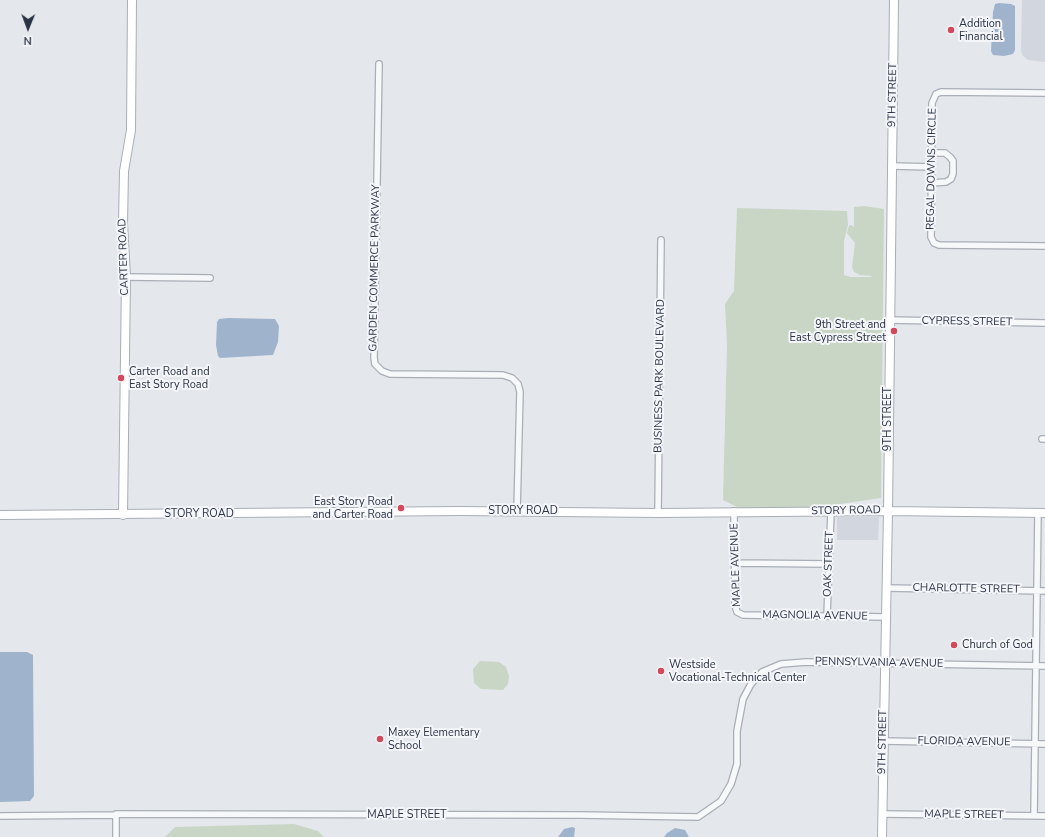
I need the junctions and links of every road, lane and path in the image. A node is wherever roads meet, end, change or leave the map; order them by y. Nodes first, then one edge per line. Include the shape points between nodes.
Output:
1 (132, 0) edge
2 (894, 0) edge
3 (379, 64) dead end
4 (1045, 93) edge
5 (932, 153) junction
6 (892, 166) junction
7 (932, 167) junction
8 (931, 183) junction
9 (661, 240) dead end
10 (1045, 246) edge
11 (126, 277) junction
12 (210, 278) dead end
13 (889, 320) junction
14 (1045, 323) edge
15 (518, 511) junction
16 (734, 511) junction
17 (888, 511) junction
18 (831, 512) junction
19 (1042, 512) edge
20 (658, 513) junction
21 (0, 515) edge
22 (123, 515) junction
23 (735, 563) junction
24 (828, 564) junction
25 (887, 588) junction
26 (1037, 591) junction
27 (1045, 591) edge
28 (743, 615) joint
29 (827, 616) junction
30 (886, 617) junction
31 (884, 663) junction
32 (1037, 666) junction
33 (1045, 666) edge
34 (883, 741) junction
35 (1035, 744) junction
36 (1045, 744) edge
37 (116, 814) junction
38 (882, 814) junction
39 (0, 816) edge
40 (1034, 816) junction
41 (1045, 816) edge
42 (698, 817) joint
43 (116, 837) edge
44 (882, 837) edge

1 - 11 street, CARTER ROAD via 131,130 124,178 123,223
2 - 6 street, 9TH STREET
3 - 15 street, GARDEN COMMERCE PARKWAY via 375,364 390,374 503,375 512,378 518,384
4 - 5 street, REGAL DOWNS CIRCLE via 936,94 932,103
5 - 7 street, REGAL DOWNS CIRCLE
5 - 8 street via 945,153 950,157 953,161 953,174 946,182
6 - 7 street
6 - 13 street, 9TH STREET
7 - 8 street, REGAL DOWNS CIRCLE
8 - 10 street, REGAL DOWNS CIRCLE via 931,236 934,243
9 - 20 street, BUSINESS PARK BOULEVARD
11 - 12 street
11 - 22 street, CARTER ROAD
13 - 14 street, CYPRESS STREET
13 - 17 street, 9TH STREET
15 - 20 street, STORY ROAD
15 - 22 street, STORY ROAD
16 - 18 street, STORY ROAD
16 - 20 street, STORY ROAD
16 - 23 street, MAPLE AVENUE
17 - 18 street, STORY ROAD
17 - 19 street, STORY ROAD
17 - 25 street, 9TH STREET
18 - 24 street, OAK STREET
19 - 26 street
21 - 22 street, STORY ROAD
23 - 24 street
23 - 28 street, MAPLE AVENUE via 734,605 737,612
24 - 29 street, OAK STREET
25 - 26 street, CHARLOTTE STREET
25 - 30 street, 9TH STREET
26 - 27 street, CHARLOTTE STREET
26 - 32 street
28 - 29 street, MAGNOLIA AVENUE
29 - 30 street, MAGNOLIA AVENUE
30 - 31 street, 9TH STREET
31 - 32 street, PENNSYLVANIA AVENUE
31 - 34 street, 9TH STREET
31 - 42 street, PENNSYLVANIA AVENUE via 806,662 781,664 762,672 751,684 743,699 737,732 738,764 731,784 721,800
32 - 33 street, PENNSYLVANIA AVENUE
32 - 35 street
34 - 35 street, FLORIDA AVENUE
34 - 38 street, 9TH STREET
35 - 36 street, FLORIDA AVENUE
35 - 40 street
37 - 39 street, MAPLE STREET
37 - 42 street, MAPLE STREET
37 - 43 street
38 - 40 street, MAPLE STREET
38 - 44 street, 9TH STREET
40 - 41 street, MAPLE STREET

